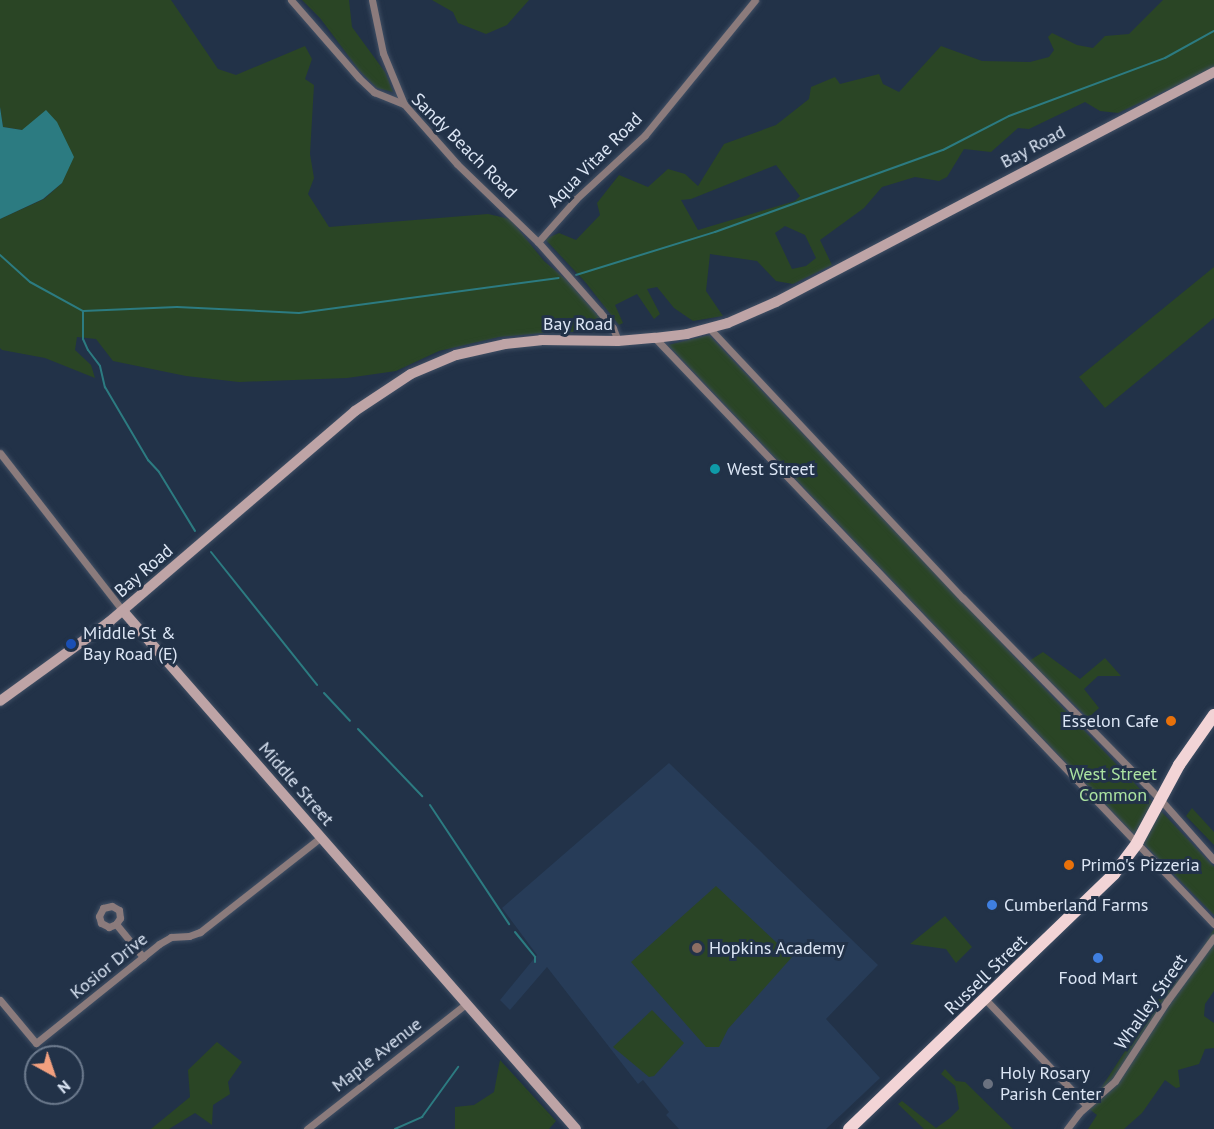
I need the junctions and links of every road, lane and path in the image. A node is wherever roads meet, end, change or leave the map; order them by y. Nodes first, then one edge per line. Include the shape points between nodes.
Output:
1 (291, 0) edge
2 (372, 0) edge
3 (755, 0) edge
4 (1214, 72) edge
5 (404, 105) junction
6 (538, 242) junction
7 (710, 329) junction
8 (656, 338) junction
9 (618, 341) junction
10 (0, 453) edge
11 (123, 611) junction
12 (0, 701) edge
13 (1214, 715) edge
14 (1160, 799) junction
15 (321, 837) junction
16 (1137, 843) junction
17 (1214, 860) edge
18 (116, 924) dead end
19 (1214, 924) edge
20 (1214, 937) edge
21 (143, 957) junction
22 (0, 1000) edge
23 (986, 1000) junction
24 (466, 1004) junction
25 (1087, 1106) junction
26 (307, 1129) edge
27 (576, 1129) edge
28 (849, 1129) edge
29 (1067, 1129) edge

1 - 5 street, Sandy Beach Road via 374,92
2 - 5 street via 383,53
3 - 6 street, Aqua Vitae Road via 645,135 576,199
4 - 7 main road, Bay Road via 776,302
5 - 6 street, Sandy Beach Road via 457,164
6 - 9 street via 613,328
7 - 8 main road, Bay Road
7 - 14 street via 969,605
8 - 9 main road, Bay Road
8 - 16 street
9 - 11 main road, Bay Road via 541,340 505,344 456,356 399,380 293,462
10 - 11 street, Middle Street
11 - 12 main road, Bay Road
11 - 15 main road, Middle Street
13 - 14 highway, Russell Street
14 - 16 highway, Russell Street
14 - 17 street
15 - 21 street, Kosior Drive via 200,932 169,938
15 - 24 main road, Middle Street
16 - 19 street
16 - 23 highway, Russell Street via 1095,895
18 - 21 street
20 - 25 street, Whalley Street via 1115,1081
21 - 22 street, Kosior Drive via 36,1043
23 - 25 street
23 - 28 highway, Russell Street
24 - 26 street, Maple Avenue
24 - 27 main road, Middle Street
25 - 29 street, Whalley Street

